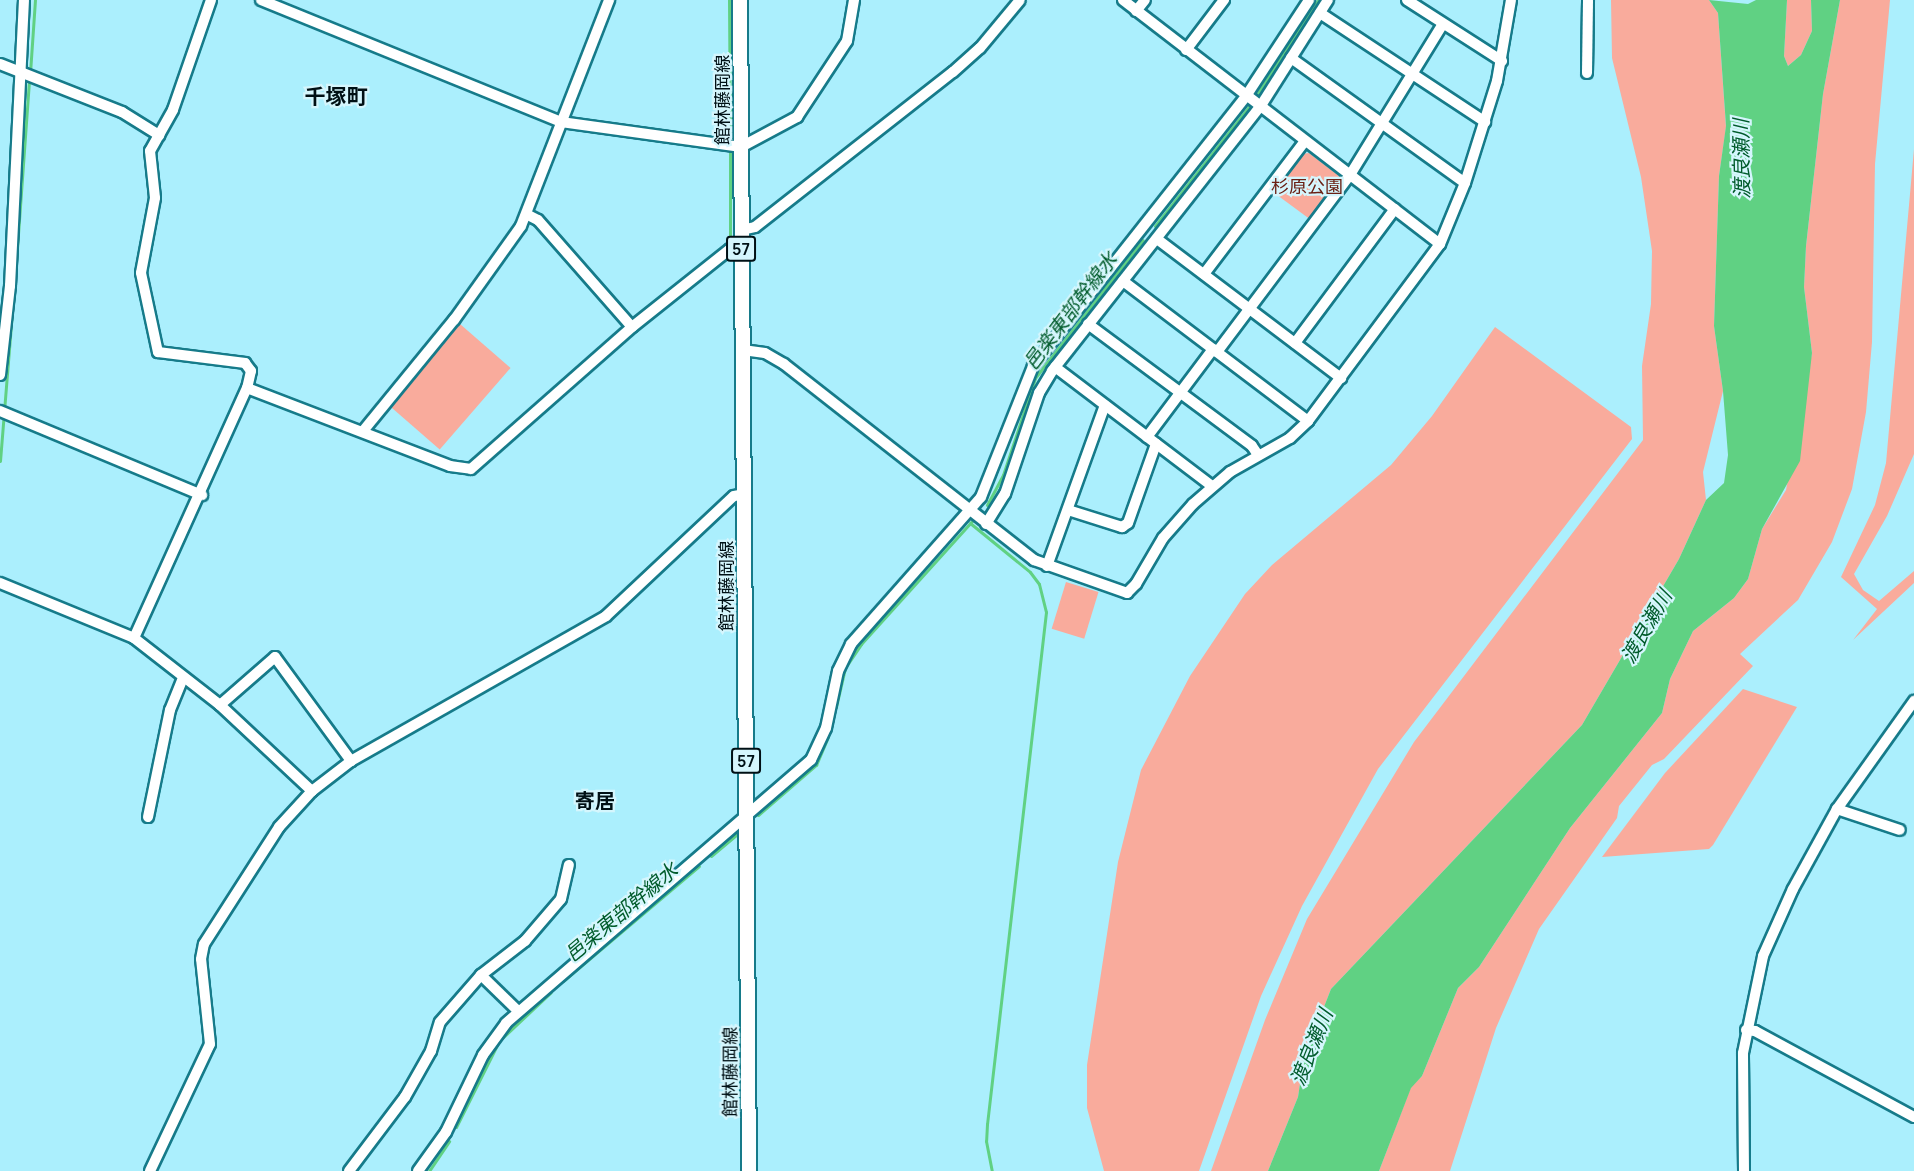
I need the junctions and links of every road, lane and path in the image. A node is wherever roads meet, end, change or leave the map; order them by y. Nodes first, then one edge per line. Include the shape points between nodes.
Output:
1 (24, 0) edge
2 (211, 0) edge
3 (261, 0) edge
4 (609, 0) edge
5 (740, 0) edge
6 (854, 0) edge
7 (1020, 0) edge
8 (1123, 0) edge
9 (1144, 0) edge
10 (1224, 0) edge
11 (1309, 0) edge
12 (1328, 0) edge
13 (1407, 0) edge
14 (1511, 0) edge
15 (1588, 0) edge
16 (1136, 11) junction
17 (1320, 13) junction
18 (1443, 24) junction
19 (1186, 50) junction
20 (1291, 58) junction
21 (1502, 61) junction
22 (0, 64) edge
23 (18, 71) junction
24 (1587, 74) dead end
25 (1414, 75) junction
26 (1246, 96) junction
27 (1260, 107) junction
28 (561, 122) junction
29 (1485, 122) junction
30 (1383, 125) junction
31 (159, 135) junction
32 (1305, 141) junction
33 (741, 147) junction
34 (1350, 175) junction
35 (1465, 183) junction
36 (1395, 209) junction
37 (528, 215) junction
38 (741, 230) junction
39 (1157, 239) junction
40 (1440, 244) junction
41 (741, 246) junction
42 (1204, 274) junction
43 (1123, 281) junction
44 (1249, 309) junction
45 (1088, 324) junction
46 (632, 327) junction
47 (1295, 343) junction
48 (743, 350) junction
49 (1215, 350) junction
50 (1055, 367) junction
51 (0, 375) edge
52 (1341, 378) junction
53 (247, 388) junction
54 (1180, 392) junction
55 (1105, 405) junction
56 (0, 411) edge
57 (1308, 421) junction
58 (363, 431) junction
59 (1152, 440) junction
60 (1258, 455) junction
61 (1212, 486) junction
62 (744, 494) junction
63 (202, 495) junction
64 (1068, 510) junction
65 (970, 511) junction
66 (986, 524) junction
67 (1047, 566) junction
68 (0, 583) edge
69 (134, 638) junction
70 (183, 676) junction
71 (1914, 701) edge
72 (220, 705) junction
73 (351, 761) junction
74 (312, 791) junction
75 (1837, 808) junction
76 (746, 814) junction
77 (148, 817) dead end
78 (1900, 830) dead end
79 (569, 865) dead end
80 (481, 975) junction
81 (518, 1011) junction
82 (1746, 1030) junction
83 (1914, 1117) edge
84 (150, 1171) edge
85 (349, 1171) edge
86 (418, 1171) edge
87 (749, 1171) edge
88 (1743, 1171) edge

1 - 23 street
2 - 31 street via 173,110
3 - 28 street
4 - 28 street
5 - 33 main road, 館林藤岡線 / 57
6 - 33 street via 847,41 797,117
7 - 38 street via 980,48 957,68 755,227
8 - 16 street
9 - 16 street
10 - 19 street
11 - 26 street
12 - 17 street
13 - 18 street
14 - 21 street
15 - 24 street
16 - 19 street
17 - 20 street
17 - 25 street
18 - 21 street
18 - 25 street
19 - 26 street
20 - 27 street
20 - 30 street
21 - 29 street
22 - 23 street
23 - 31 street via 122,112
23 - 51 street via 10,285
25 - 29 street
25 - 30 street
26 - 27 street
26 - 65 street via 1033,366 987,487
27 - 32 street
27 - 39 street
28 - 33 street
28 - 37 street
29 - 35 street
30 - 34 street
30 - 35 street
31 - 53 street via 150,151 154,208 140,263 158,352 245,363 251,371
32 - 34 street
32 - 42 street
33 - 38 main road, 館林藤岡線 / 57
34 - 36 street
34 - 44 street
35 - 40 street
36 - 40 street
36 - 47 street
37 - 46 street via 538,220
37 - 58 street via 454,320
38 - 41 main road, 館林藤岡線 / 57
39 - 42 street
39 - 43 street
40 - 52 street
41 - 46 street via 730,249
41 - 48 main road, 館林藤岡線 / 57
42 - 44 street
43 - 45 street
43 - 49 street
44 - 47 street
44 - 49 street
45 - 50 street
45 - 54 street
46 - 58 street via 471,470 450,466
47 - 52 street
48 - 62 main road, 館林藤岡線 / 57
48 - 65 street via 765,353 784,363
49 - 54 street
49 - 57 street
50 - 55 street
50 - 66 street via 1039,393 1005,494
52 - 57 street
53 - 58 street
53 - 63 street
54 - 59 street
54 - 60 street via 1252,446
55 - 59 street
55 - 64 street
56 - 63 street
57 - 60 street via 1290,438
59 - 61 street
59 - 64 street via 1128,523 1122,527
60 - 61 street
61 - 67 street via 1173,526 1127,593
62 - 73 street via 734,496 606,616
62 - 76 main road, 館林藤岡線 / 57
63 - 69 street via 166,562
64 - 67 street
65 - 66 street
65 - 76 street via 851,644 838,671 825,728 811,760
66 - 67 street
68 - 69 street
69 - 70 street
70 - 72 street
70 - 77 street via 170,710
71 - 75 street
72 - 73 street via 275,657
72 - 74 street
73 - 74 street
74 - 84 street via 279,827 204,944 201,959 210,1044
75 - 78 street
75 - 82 street via 1773,931 1757,978
76 - 81 street
76 - 87 main road, 館林藤岡線 / 57
79 - 80 street via 561,899 525,941
80 - 81 street
80 - 85 street via 440,1022 431,1052 405,1098
81 - 86 street via 495,1034 446,1132
82 - 83 street via 1755,1031
82 - 88 street via 1740,1094

